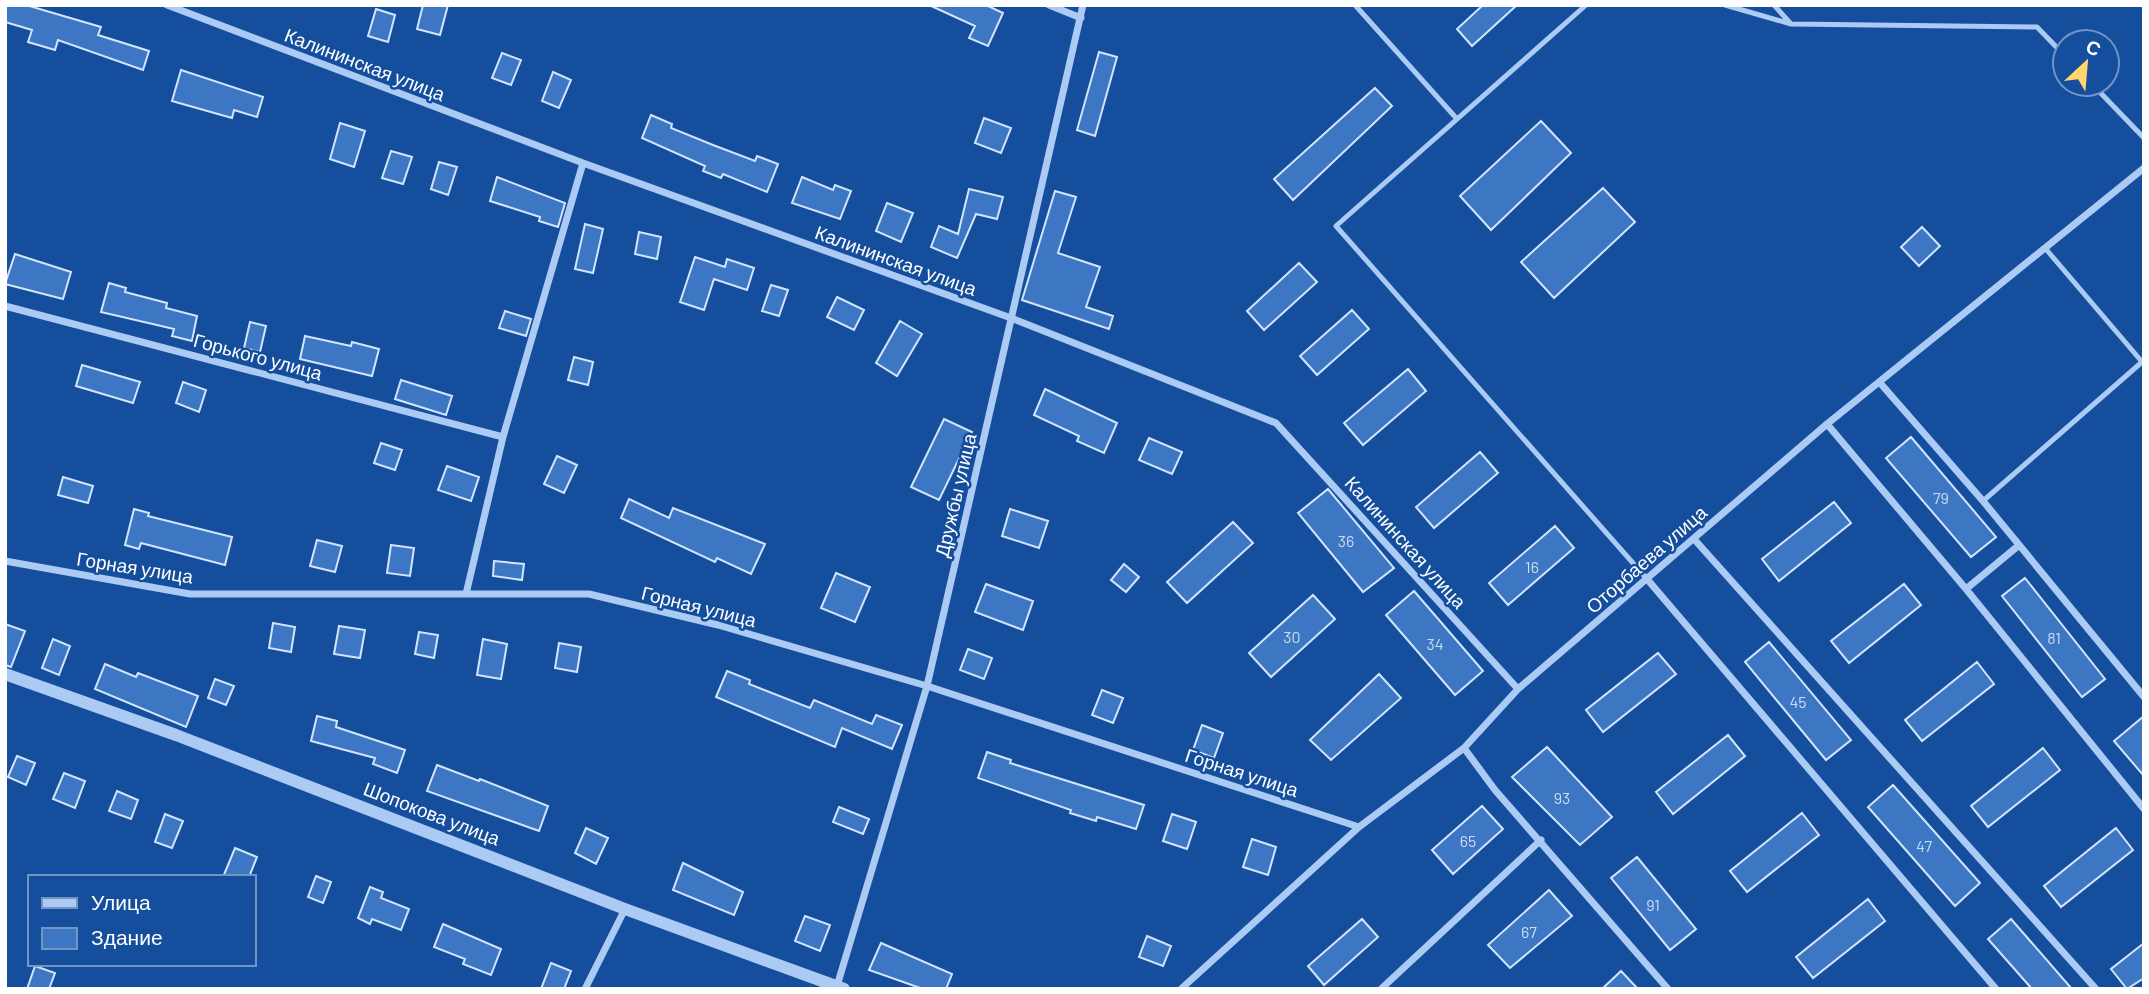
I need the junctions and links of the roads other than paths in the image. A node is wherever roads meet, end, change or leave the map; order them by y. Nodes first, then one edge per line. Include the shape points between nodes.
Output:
1 (167, 5) edge
2 (1049, 5) edge
3 (1083, 5) edge
4 (1354, 5) edge
5 (1586, 5) edge
6 (1725, 5) edge
7 (1774, 5) edge
8 (1081, 18) junction
9 (1791, 24) junction
10 (2051, 42) edge
11 (2105, 98) edge
12 (1457, 120) junction
13 (2144, 138) edge
14 (583, 163) junction
15 (2144, 168) edge
16 (2045, 248) junction
17 (5, 306) edge
18 (1012, 318) junction
19 (2143, 363) edge
20 (1881, 384) junction
21 (1827, 424) junction
22 (503, 437) junction
23 (1983, 500) junction
24 (1694, 539) junction
25 (2018, 546) junction
26 (5, 561) edge
27 (1647, 579) junction
28 (1966, 589) junction
29 (466, 594) junction
30 (5, 674) edge
31 (927, 686) junction
32 (1518, 689) junction
33 (2144, 697) edge
34 (1464, 748) junction
35 (2144, 809) edge
36 (1359, 827) junction
37 (1541, 840) junction
38 (625, 909) junction
39 (840, 987) edge
40 (585, 989) edge
41 (1181, 989) edge
42 (1381, 989) edge
43 (1668, 989) edge
44 (1996, 989) edge
45 (2096, 989) edge

1 - 14 street, Калининская улица
2 - 8 street
3 - 8 street, Дружбы улица
4 - 12 lane
5 - 12 lane
6 - 9 lane
7 - 9 lane
8 - 18 street, Дружбы улица
9 - 10 lane via 2037,27
11 - 13 lane
12 - 27 lane via 1336,226
14 - 18 street, Калининская улица
14 - 22 street
15 - 16 street, Оторбаева улица
16 - 19 lane
16 - 20 street, Оторбаева улица
17 - 22 street, Горького улица
18 - 31 street, Дружбы улица
18 - 32 street, Калининская улица via 1276,423
19 - 23 lane
20 - 21 street, Оторбаева улица
20 - 23 street
21 - 24 street, Оторбаева улица
21 - 28 street
22 - 29 street
23 - 25 street
24 - 27 street, Оторбаева улица
24 - 45 street
25 - 28 street
25 - 33 street
26 - 29 street, Горная улица via 190,594
27 - 32 street, Оторбаева улица
27 - 44 street
28 - 35 street
29 - 31 street, Горная улица via 589,594 718,625
30 - 38 street, Шопокова улица via 176,735
31 - 36 street, Горная улица
31 - 39 street, Дружбы улица
32 - 34 street, Оторбаева улица
34 - 36 street, Оторбаева улица
34 - 37 street
36 - 41 street, Оторбаева улица
37 - 42 street
37 - 43 street
38 - 39 street, Шопокова улица
38 - 40 street

